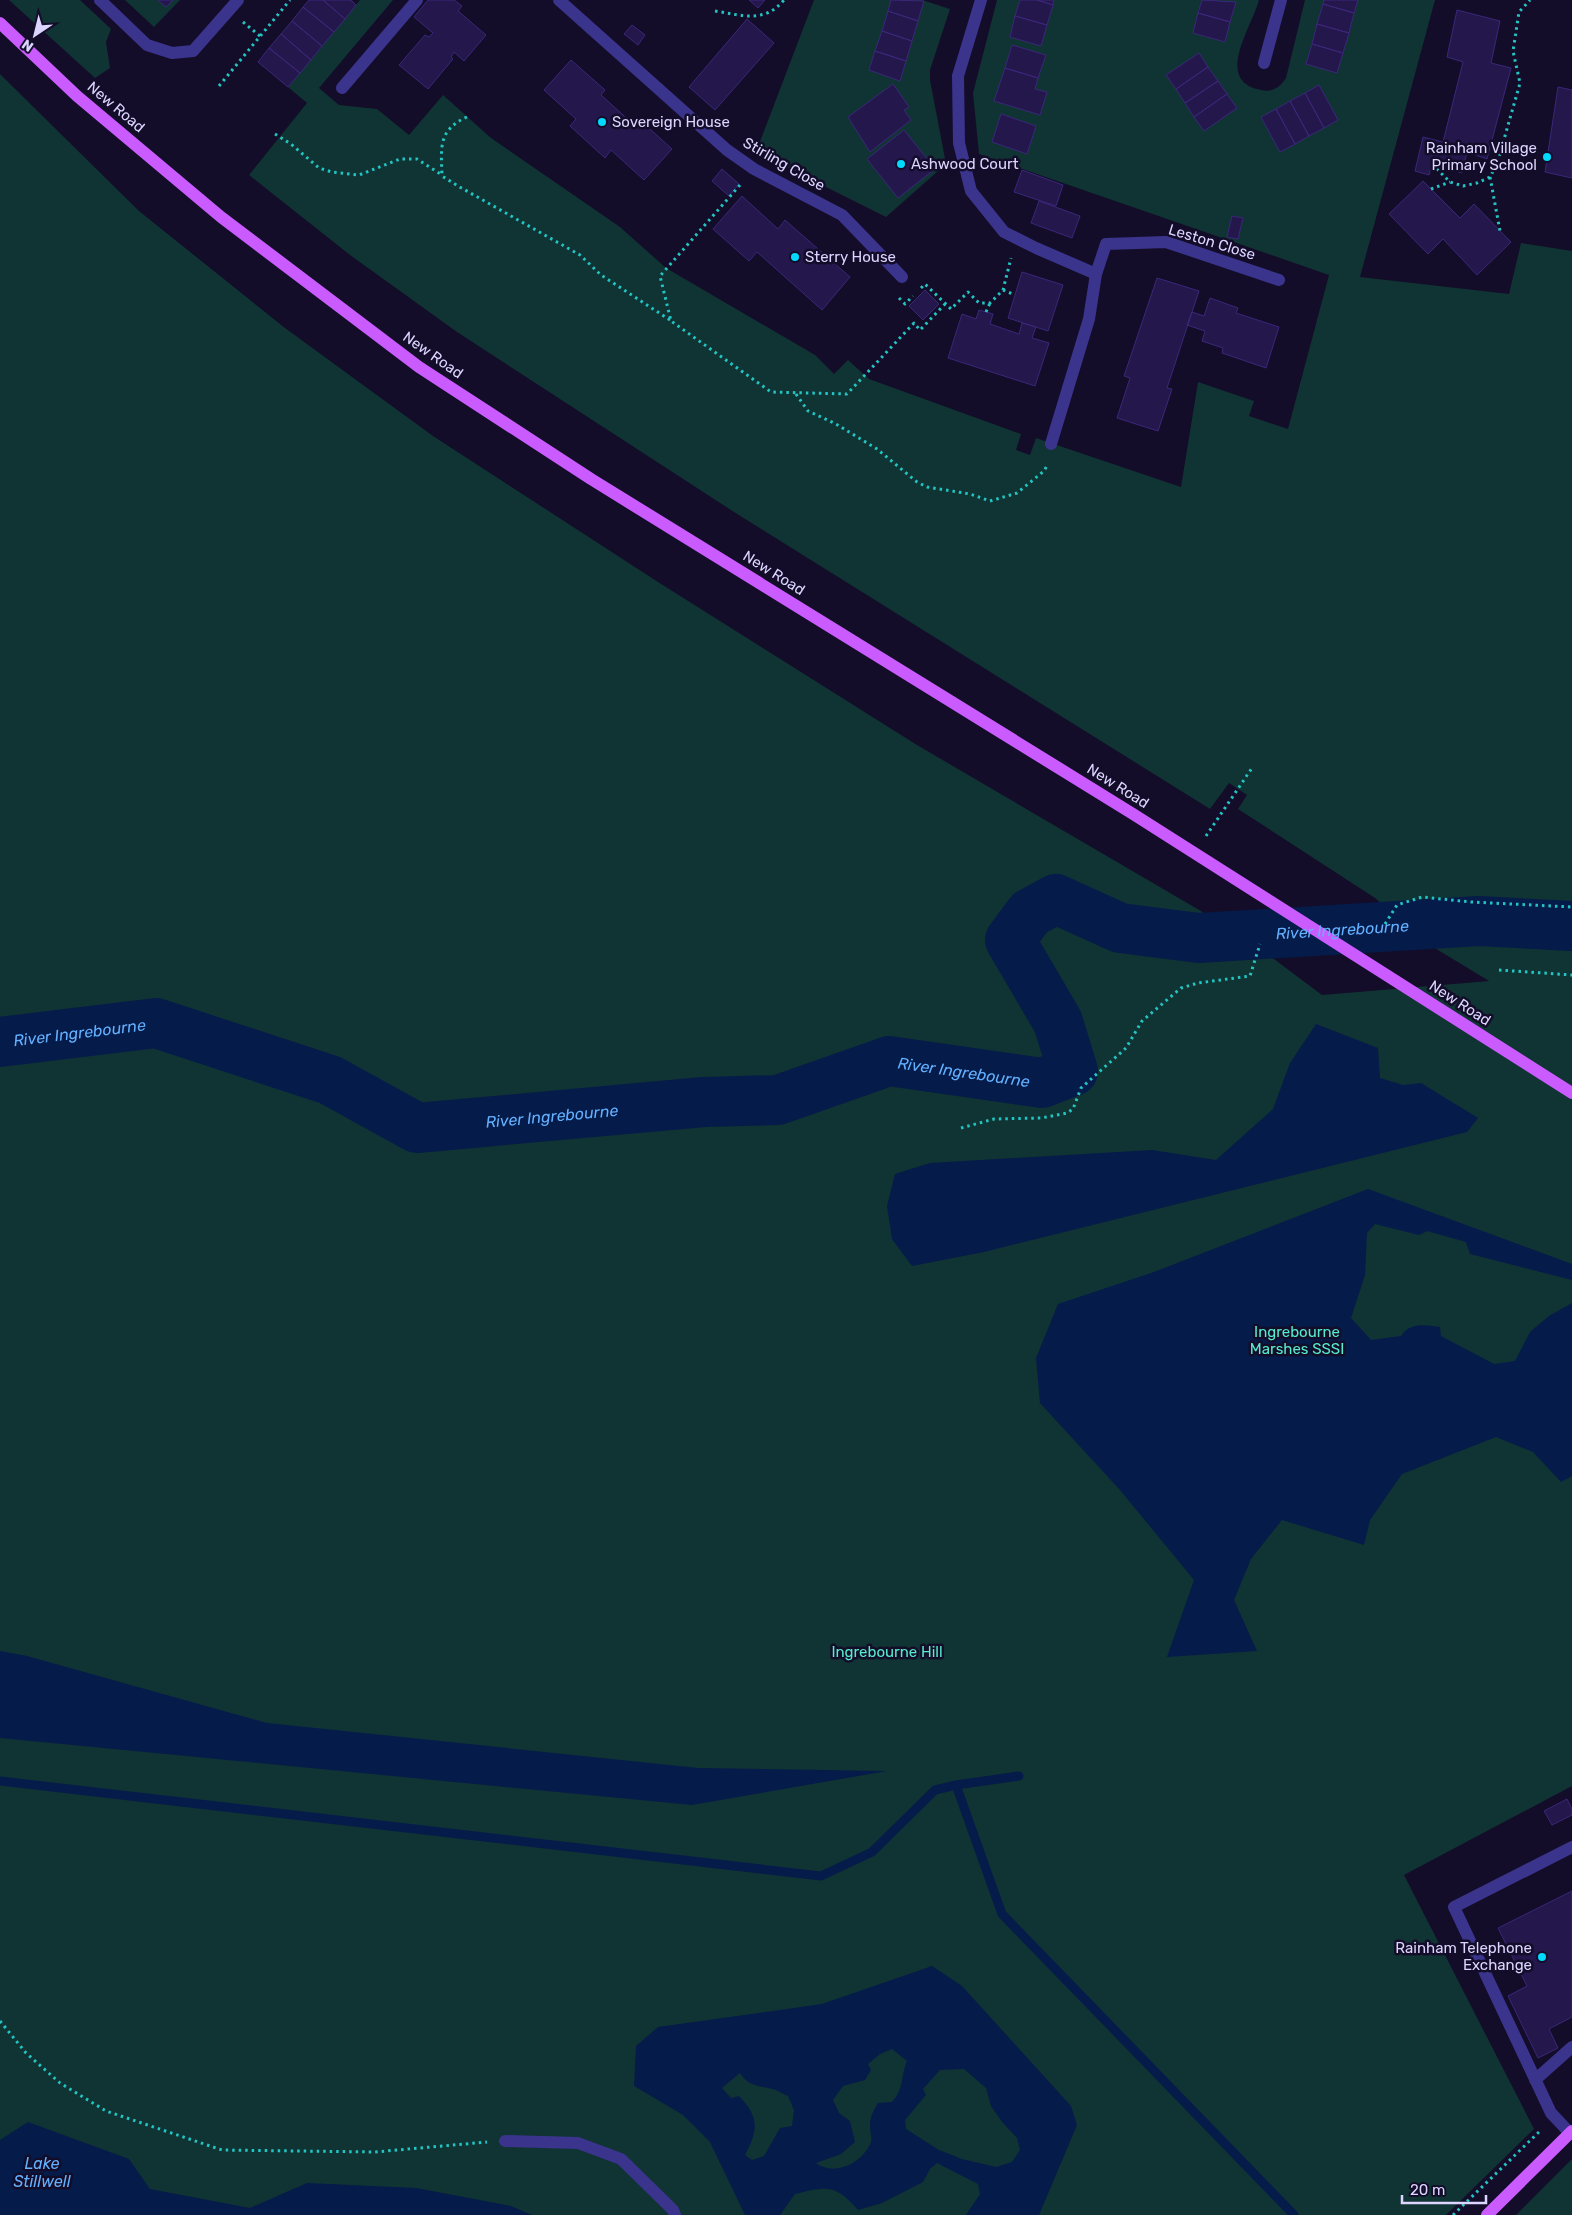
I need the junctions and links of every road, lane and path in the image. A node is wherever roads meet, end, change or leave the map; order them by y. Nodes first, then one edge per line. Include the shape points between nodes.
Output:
1 (100, 0) edge
2 (238, 0) edge
3 (290, 0) edge
4 (417, 0) edge
5 (559, 0) edge
6 (784, 0) edge
7 (981, 0) edge
8 (1282, 0) edge
9 (1530, 0) edge
10 (715, 11) dead end
11 (0, 22) edge
12 (1264, 63) dead end
13 (219, 86) dead end
14 (342, 88) dead end
15 (467, 117) dead end
16 (275, 134) dead end
17 (1432, 164) dead end
18 (754, 169) junction
19 (442, 176) junction
20 (1490, 176) junction
21 (1450, 182) junction
22 (1431, 189) dead end
23 (1500, 231) dead end
24 (1012, 256) dead end
25 (1096, 274) junction
26 (902, 277) dead end
27 (1279, 280) dead end
28 (1003, 290) junction
29 (895, 294) dead end
30 (1015, 295) dead end
31 (946, 303) junction
32 (990, 303) junction
33 (986, 312) dead end
34 (671, 321) junction
35 (796, 394) junction
36 (1051, 444) joint
37 (1252, 768) dead end
38 (1194, 853) junction
39 (1572, 907) edge
40 (1385, 924) dead end
41 (1260, 944) dead end
42 (1499, 970) dead end
43 (1572, 975) edge
44 (1572, 1093) edge
45 (961, 1128) dead end
46 (1572, 1847) edge
47 (0, 2021) edge
48 (1572, 2047) edge
49 (1536, 2080) junction
50 (1547, 2123) dead end
51 (1571, 2132) edge
52 (505, 2141) joint
53 (675, 2215) edge
54 (1452, 2215) edge
55 (1487, 2215) edge

1 - 2 street via 147,45 172,53 193,51
3 - 13 path
4 - 14 street
5 - 18 street, Stirling Close via 727,150
6 - 10 path via 775,10 756,17
7 - 25 street via 958,76 960,143 971,191 1004,232
8 - 12 street
9 - 20 path via 1519,12 1513,51 1520,83 1497,164
11 - 38 main road, New Road via 77,96 221,217 419,367 599,484
15 - 19 path via 444,136
16 - 19 path via 319,168 332,172 359,175 400,159 417,159
17 - 21 path
18 - 26 street, Stirling Close via 842,215
18 - 34 path via 660,276
19 - 34 path via 580,255 601,275
20 - 21 path via 1464,186
20 - 23 path
21 - 22 path
24 - 28 path
25 - 27 street, Leston Close via 1106,244 1166,242
25 - 36 street, Leston Close via 1089,319
28 - 30 path
28 - 32 path
29 - 31 path via 905,304 924,284
31 - 32 path via 951,309 968,292 979,303
31 - 35 path via 920,330 914,324 847,394
32 - 33 path
34 - 35 path via 771,392
35 - 36 path via 808,411 877,449 917,482 990,501 1017,493 1044,471 1055,454
37 - 38 path
38 - 44 main road, New Road
39 - 40 path via 1422,897 1397,905
41 - 45 path via 1250,976 1187,985 1142,1021 1126,1048 1081,1088 1073,1109 1067,1113 1041,1118 994,1119
42 - 43 path
46 - 49 street via 1454,1907
47 - 52 path via 26,2053 60,2083 106,2111 222,2150 375,2152
48 - 49 street
49 - 51 street via 1551,2113
50 - 54 path
51 - 55 main road
52 - 53 street via 578,2142 621,2159

